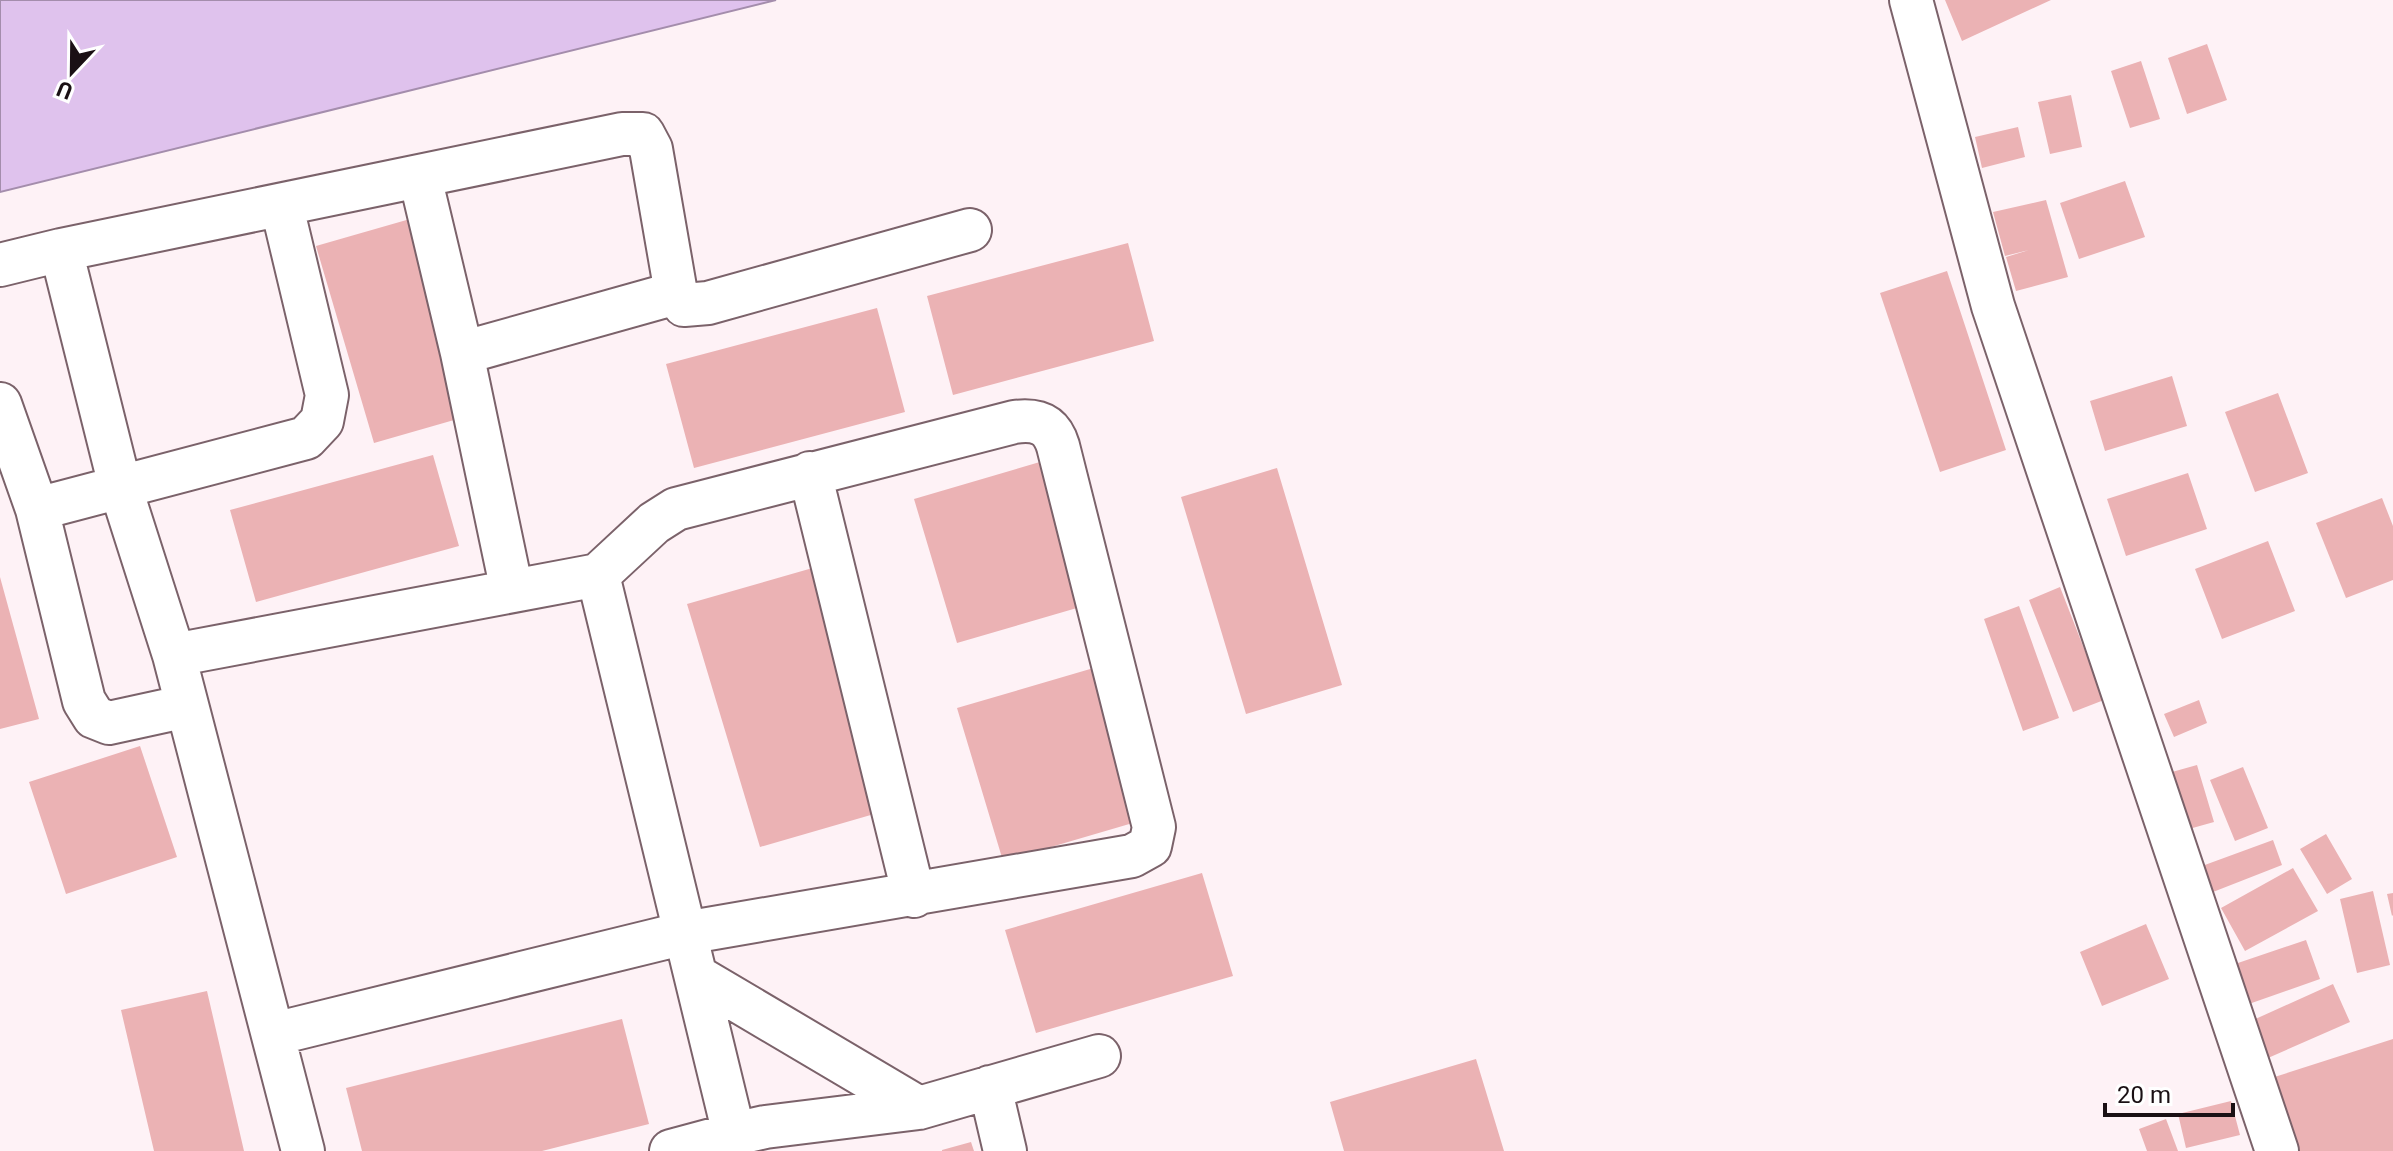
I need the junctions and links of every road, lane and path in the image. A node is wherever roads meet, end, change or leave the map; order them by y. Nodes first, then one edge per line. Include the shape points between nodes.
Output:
1 (1911, 0) edge
2 (420, 177) junction
3 (282, 207) junction
4 (970, 230) dead end
5 (61, 250) junction
6 (0, 265) edge
7 (676, 293) junction
8 (462, 353) junction
9 (0, 404) edge
10 (810, 473) junction
11 (120, 486) junction
12 (37, 509) junction
13 (598, 575) junction
14 (512, 591) junction
15 (174, 655) junction
16 (187, 706) junction
17 (914, 896) junction
18 (685, 933) junction
19 (696, 976) junction
20 (274, 1034) junction
21 (1099, 1056) dead end
22 (990, 1087) junction
23 (919, 1108) junction
24 (734, 1134) junction
25 (1012, 1145) edge
26 (303, 1151) edge
27 (671, 1151) edge
28 (2277, 1151) edge

1 - 28 lane via 1993,306
2 - 3 lane
2 - 7 lane via 643,134 651,149
2 - 8 lane
3 - 5 lane
3 - 11 lane via 327,395 322,421 306,438
4 - 7 lane via 697,306 684,305
5 - 6 lane
5 - 11 lane
7 - 8 lane
8 - 14 lane
9 - 12 lane
10 - 13 lane via 676,509
10 - 17 lane
10 - 17 lane via 1030,419 1054,434 1154,827 1150,846 1132,856
11 - 12 lane
11 - 15 lane
12 - 16 lane via 90,713 109,723
13 - 14 lane
13 - 18 lane
14 - 15 lane
15 - 16 lane
16 - 20 lane
17 - 18 lane
18 - 19 lane
18 - 20 lane
19 - 23 lane
19 - 24 lane
20 - 26 lane
21 - 22 lane
22 - 23 lane
22 - 25 lane
23 - 24 lane
24 - 27 lane

